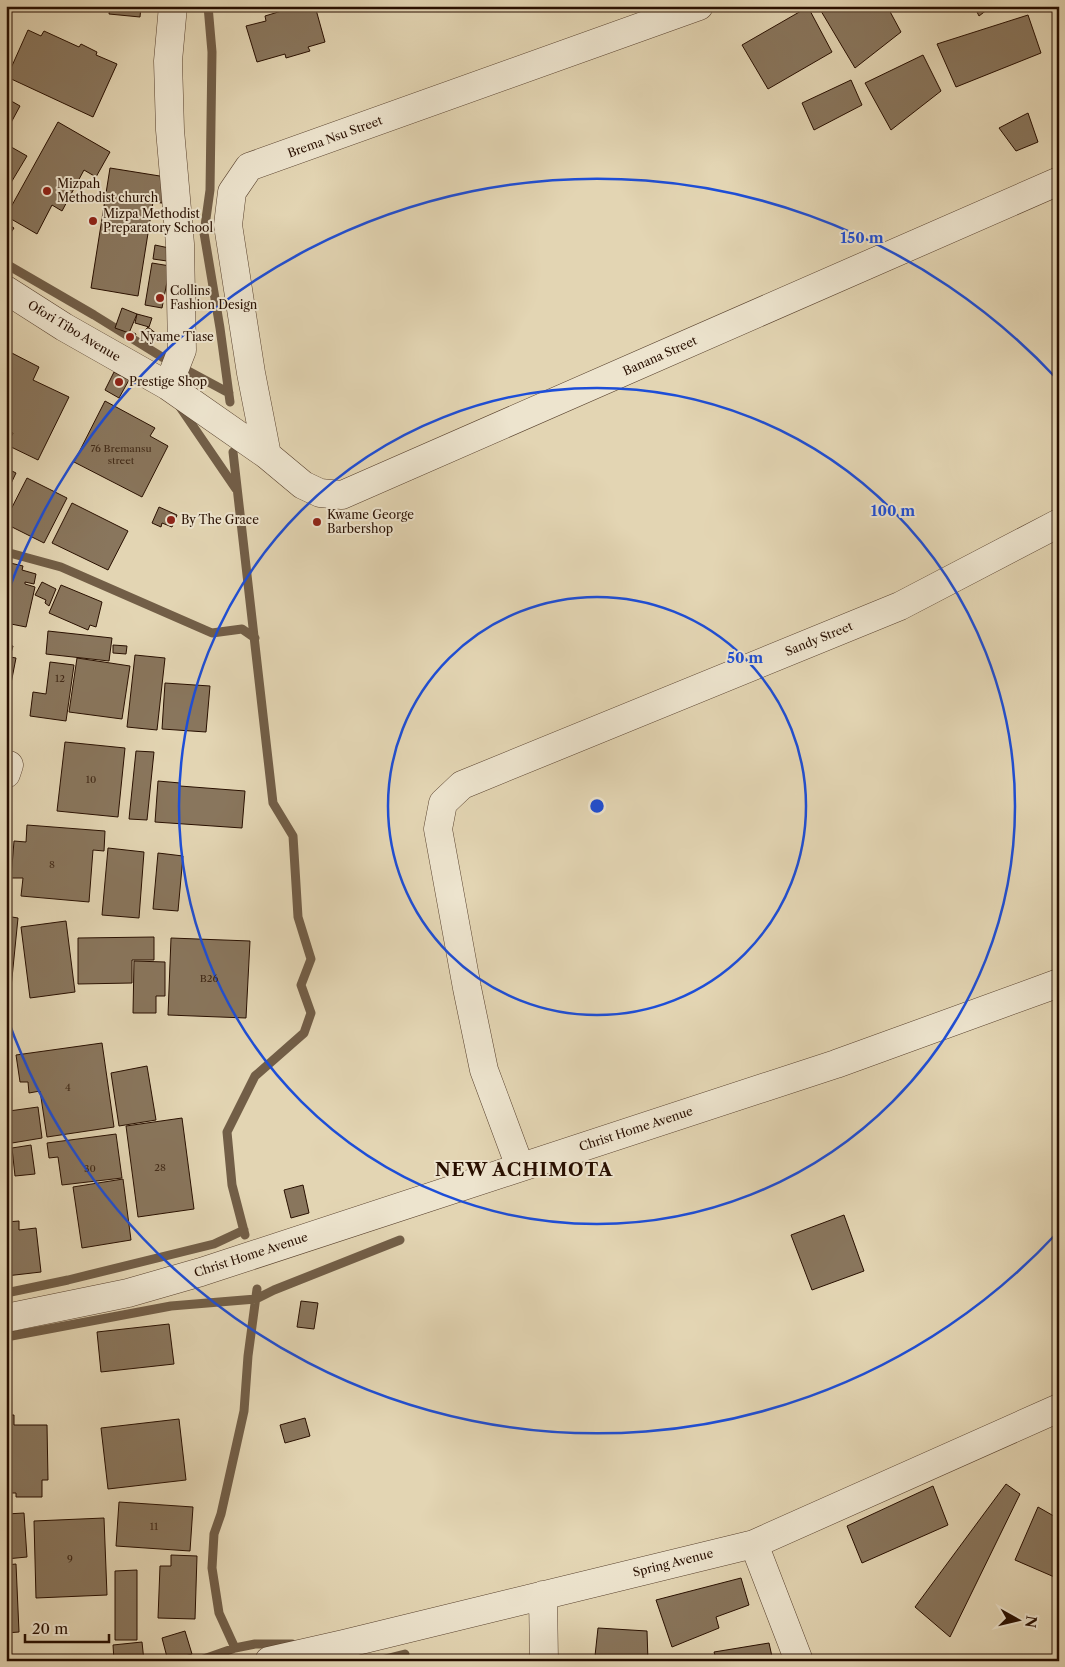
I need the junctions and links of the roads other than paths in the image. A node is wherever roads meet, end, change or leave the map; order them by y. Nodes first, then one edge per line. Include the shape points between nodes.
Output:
1 (173, 6) edge
2 (699, 6) edge
3 (1059, 181) edge
4 (6, 290) edge
5 (168, 386) junction
6 (267, 455) junction
7 (1059, 523) edge
8 (1059, 983) edge
9 (520, 1167) junction
10 (6, 1318) edge
11 (1059, 1408) edge
12 (754, 1544) junction
13 (543, 1595) junction
14 (268, 1661) edge
15 (544, 1661) edge
16 (800, 1661) edge

1 - 5 street via 168,61 170,130 180,244 182,350
2 - 6 street, Brema Nsu Street via 249,167 232,192 228,225
3 - 6 street, Banana Street via 342,495 320,493 303,485
4 - 5 street, Ofori Tibo Avenue
5 - 6 street, Ofori Tibo Avenue
7 - 9 street, Sandy Street via 900,606 462,785 443,803 438,829 484,1070
8 - 9 street, Christ Home Avenue via 836,1064
9 - 10 street, Christ Home Avenue via 202,1272 128,1293
11 - 12 street, Spring Avenue
12 - 13 street, Spring Avenue
12 - 16 street
13 - 14 street, Spring Avenue
13 - 15 street

